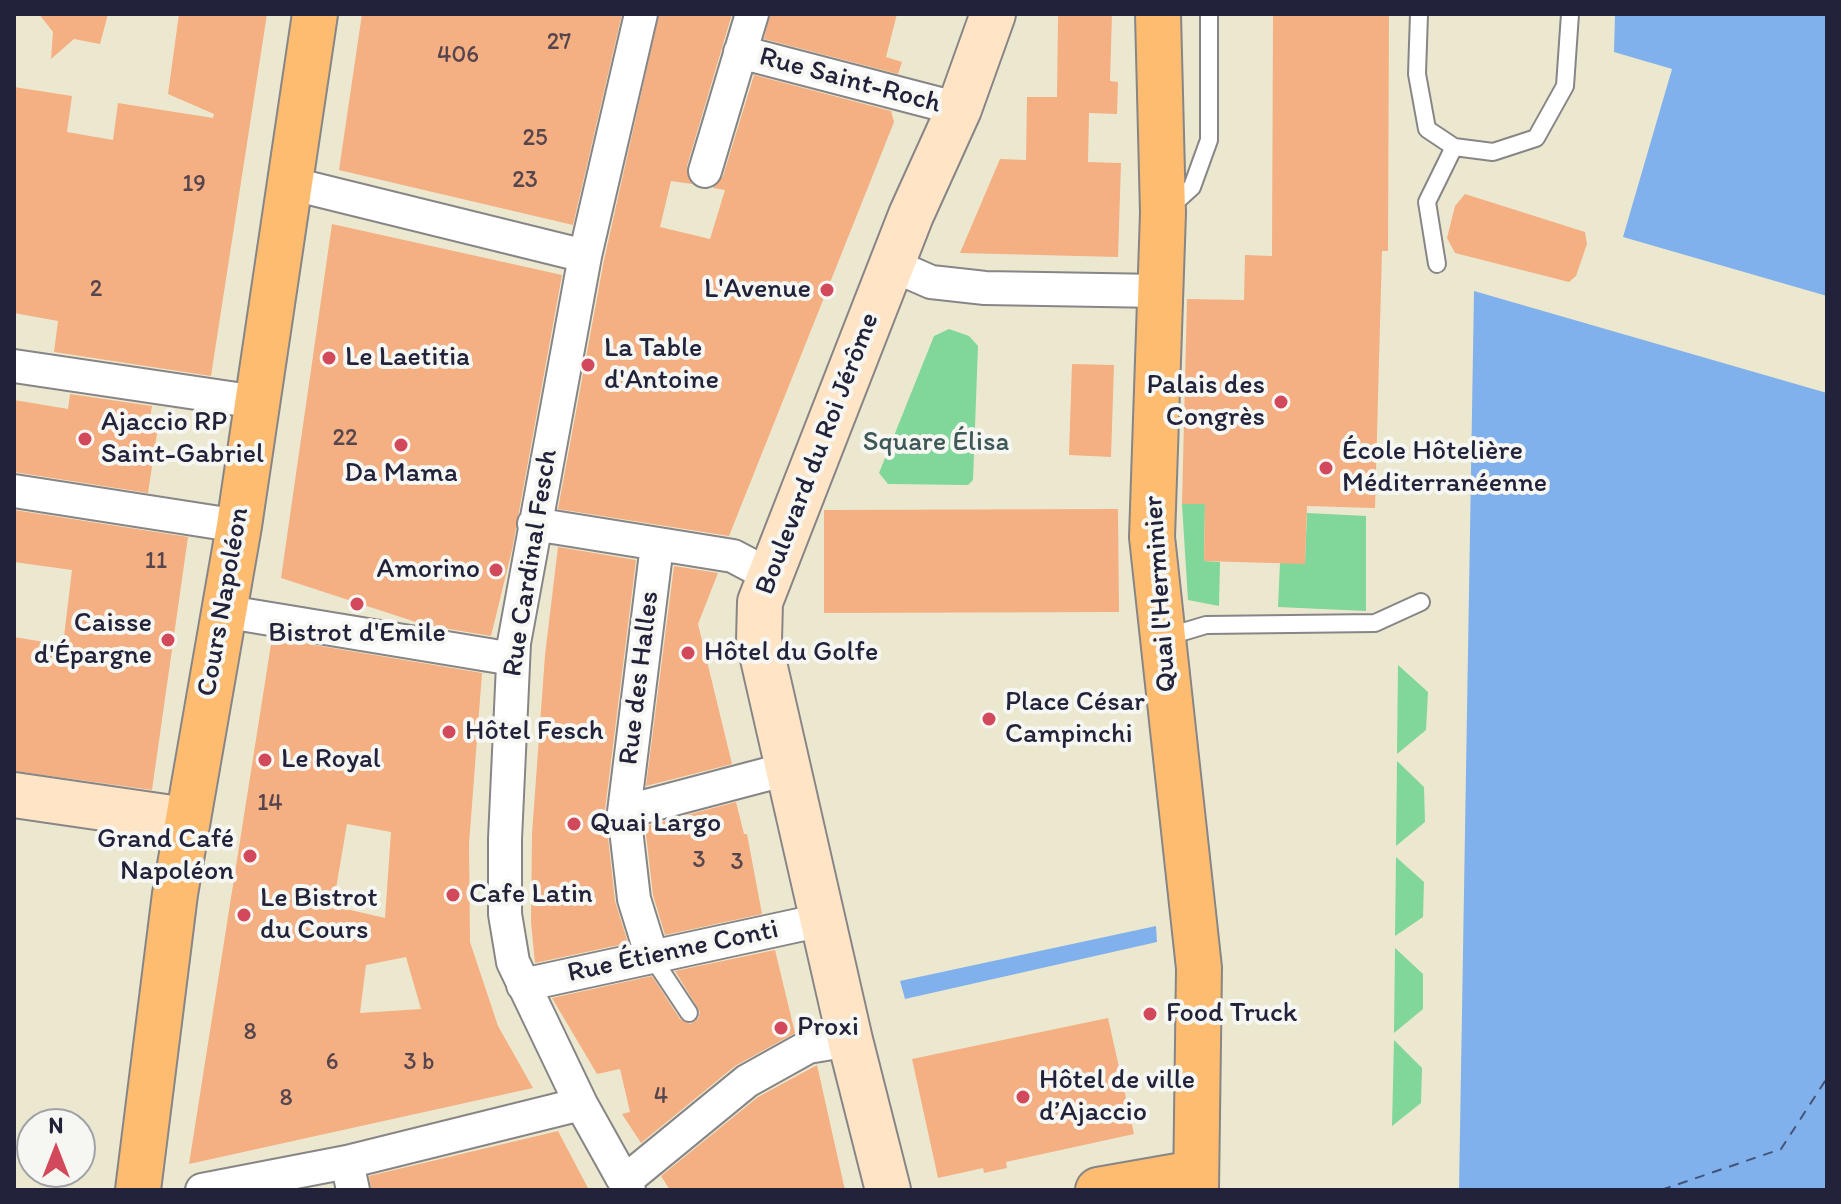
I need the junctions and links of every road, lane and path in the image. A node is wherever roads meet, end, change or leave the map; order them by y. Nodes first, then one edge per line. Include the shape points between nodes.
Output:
1 (315, 14) edge
2 (641, 14) edge
3 (752, 14) edge
4 (993, 14) edge
5 (1158, 14) edge
6 (1209, 14) edge
7 (1419, 14) edge
8 (1570, 14) edge
9 (740, 52) junction
10 (959, 109) junction
11 (1454, 147) junction
12 (705, 171) dead end
13 (289, 183) junction
14 (1163, 213) junction
15 (585, 256) junction
16 (1437, 264) dead end
17 (892, 265) junction
18 (1160, 291) junction
19 (14, 366) edge
20 (257, 402) junction
21 (14, 491) edge
22 (534, 524) junction
23 (239, 526) junction
24 (657, 545) junction
25 (769, 575) junction
26 (1421, 602) dead end
27 (222, 611) junction
28 (1161, 639) junction
29 (513, 659) junction
30 (787, 769) junction
31 (14, 795) edge
32 (624, 812) junction
33 (186, 820) junction
34 (822, 920) junction
35 (652, 957) junction
36 (523, 985) junction
37 (689, 1013) dead end
38 (850, 1040) junction
39 (581, 1104) junction
40 (350, 1176) edge
41 (1196, 1181) edge
42 (627, 1186) edge
43 (138, 1190) edge
44 (202, 1190) edge
45 (888, 1190) edge
46 (1098, 1190) edge

1 - 13 main road, Cours Napoléon
2 - 15 street, Rue Cardinal Fesch
3 - 9 street, Rue Saint-Roch
4 - 10 main road, Boulevard du Roi Jérôme
5 - 14 main road, Quai l'Herminier
6 - 14 lane via 1209,140 1192,187
7 - 11 lane via 1417,74 1427,129
8 - 11 lane via 1565,86 1536,138 1493,152
9 - 10 street, Rue Saint-Roch
9 - 12 street, Rue Saint-Roch
10 - 17 main road, Boulevard du Roi Jérôme
11 - 16 lane via 1427,202
13 - 15 street
13 - 20 main road, Cours Napoléon
14 - 18 main road, Quai l'Herminier
15 - 22 street, Rue Cardinal Fesch
17 - 18 street via 931,282 985,288
17 - 25 main road, Boulevard du Roi Jérôme
18 - 28 main road, Quai l'Herminier via 1152,537
19 - 20 street
20 - 23 main road, Cours Napoléon
21 - 23 street
22 - 24 street
22 - 29 street, Rue Cardinal Fesch
23 - 27 main road, Cours Napoléon
24 - 25 street via 733,556
24 - 32 street, Rue des Halles
25 - 30 main road, Boulevard du Roi Jérôme via 760,602 759,641
26 - 28 lane via 1375,623 1206,625
27 - 29 street
27 - 33 main road, Cours Napoléon
28 - 41 main road, Quai l'Herminier via 1199,968
29 - 36 street, Rue Cardinal Fesch via 505,914 513,962
30 - 32 street, Rue des Halles
30 - 34 main road, Boulevard du Roi Jérôme
31 - 33 main road
32 - 35 street, Rue des Halles via 634,899
33 - 43 main road, Cours Napoléon
34 - 35 street, Rue Étienne Conti
34 - 38 main road, Boulevard du Roi Jérôme
35 - 36 street, Rue Étienne Conti
35 - 37 lane
36 - 39 street, Rue Cardinal Fesch
38 - 42 street via 808,1047 747,1081
38 - 45 main road, Boulevard du Roi Jérôme
39 - 40 street
39 - 42 street, Rue Cardinal Fesch
40 - 44 street
41 - 46 main road

